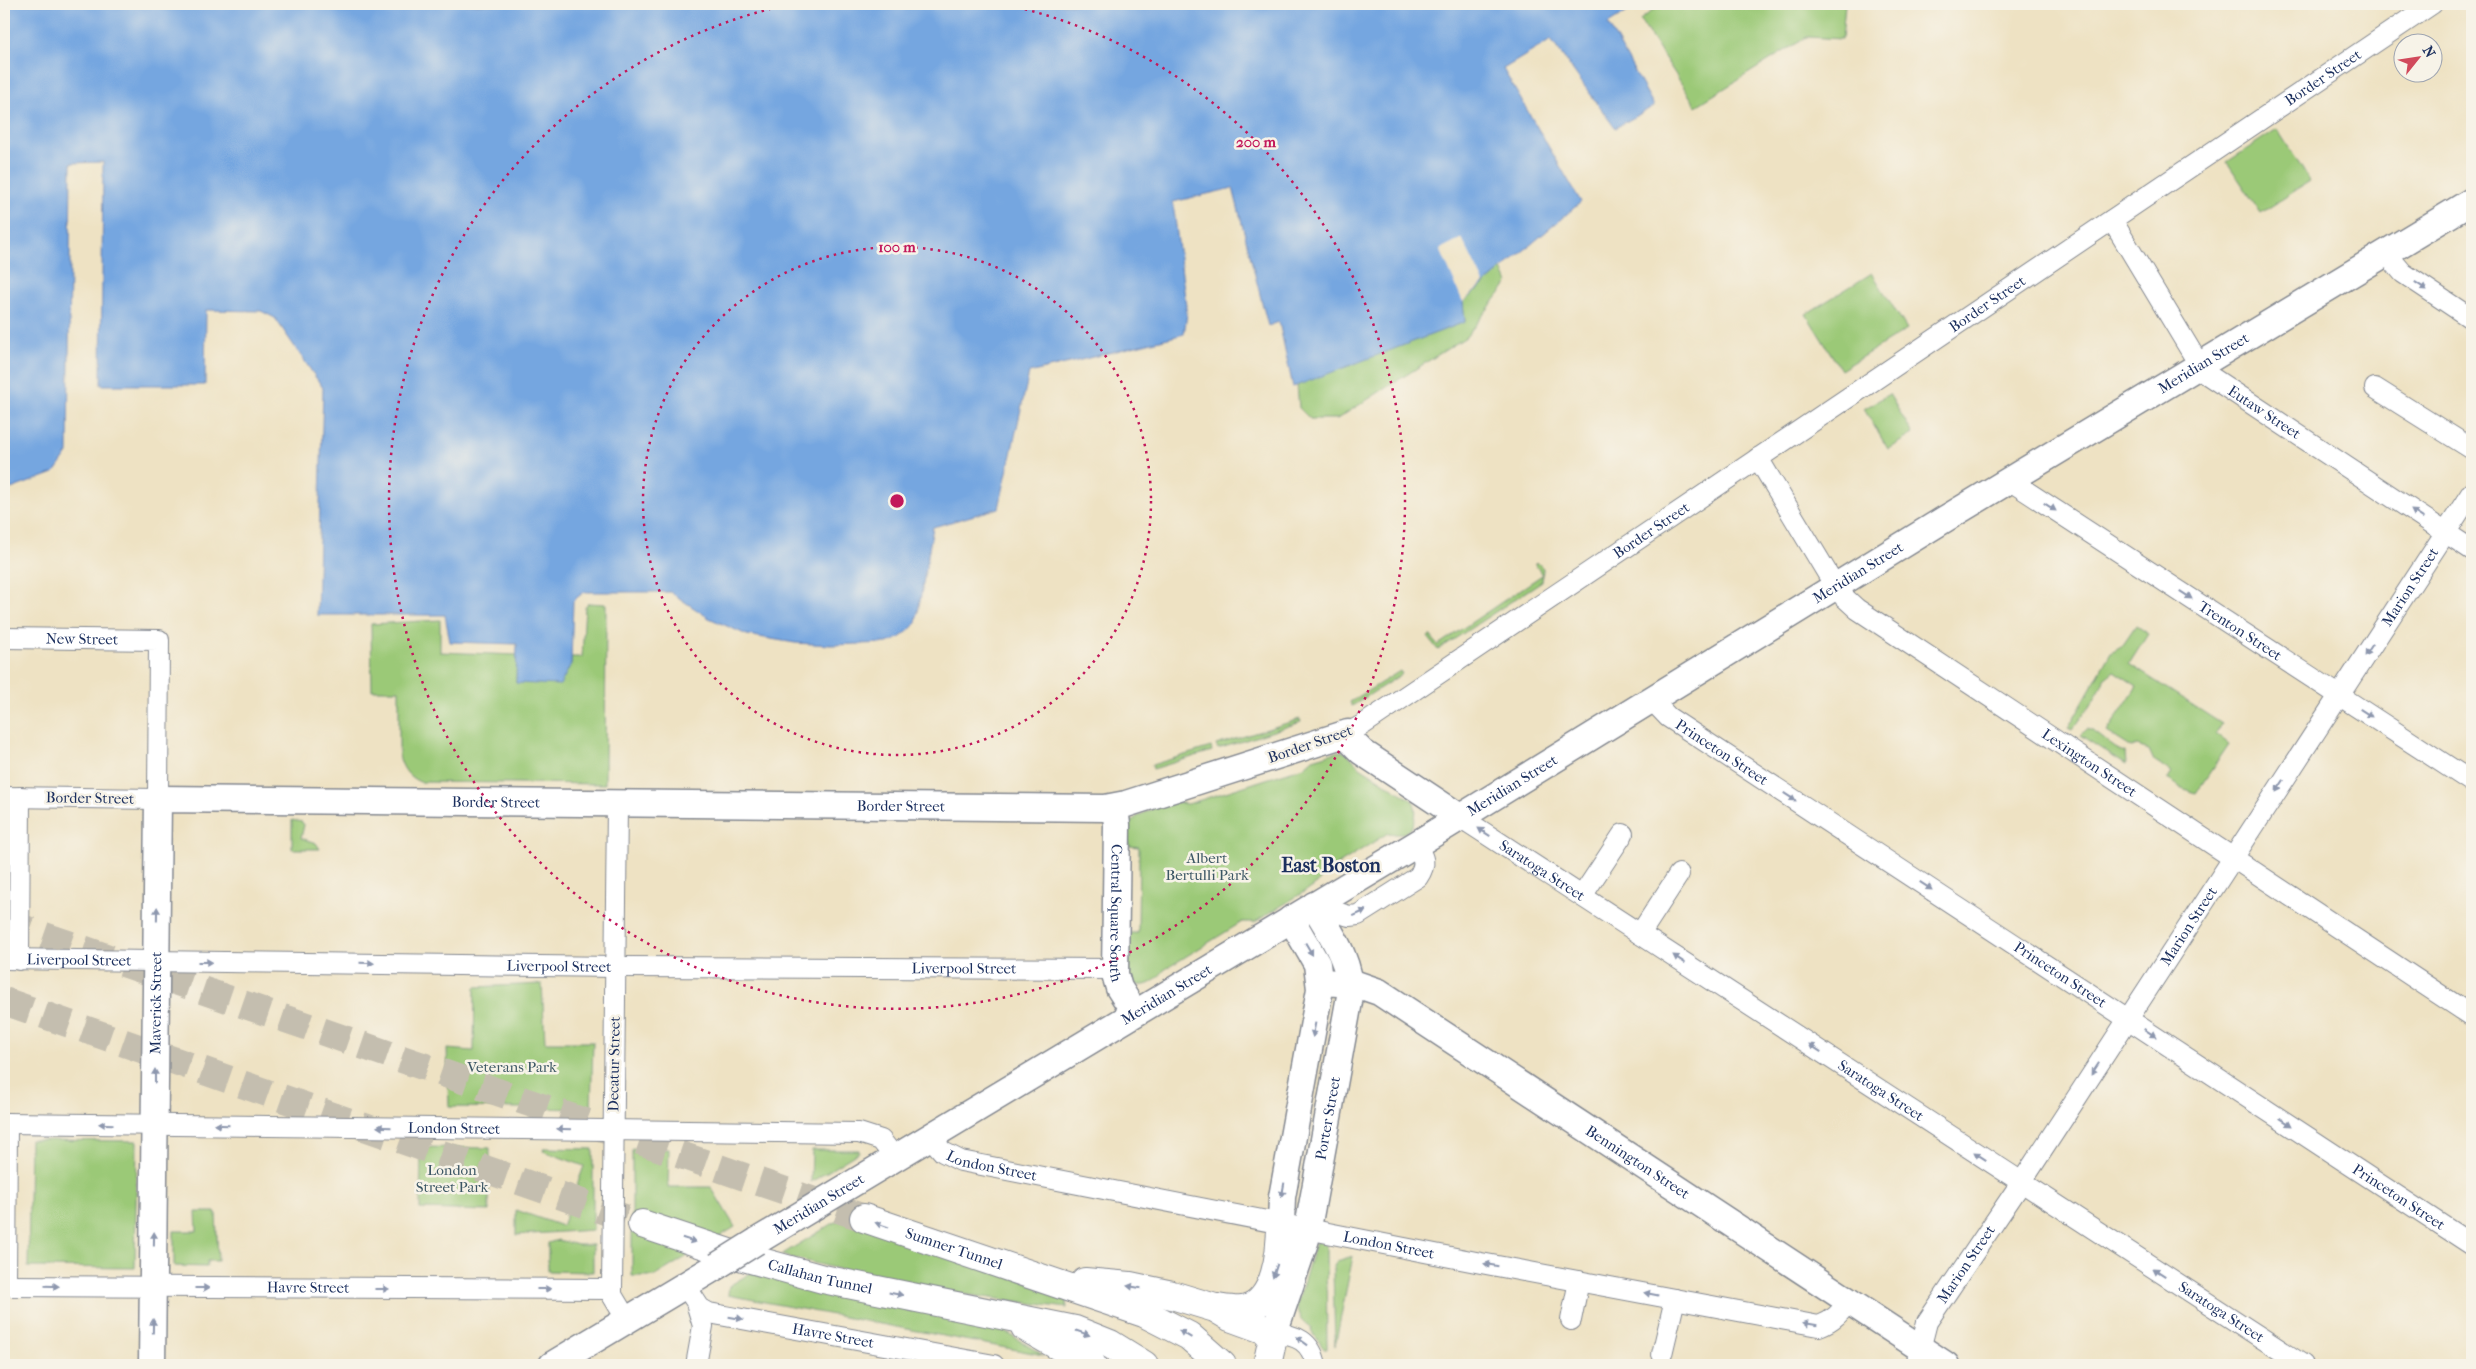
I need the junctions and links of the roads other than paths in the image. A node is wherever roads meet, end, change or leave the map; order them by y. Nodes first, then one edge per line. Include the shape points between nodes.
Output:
1 (2432, 4) edge
2 (2472, 201) edge
3 (2112, 220) junction
4 (2386, 253) junction
5 (2472, 319) edge
6 (2200, 366) junction
7 (2375, 388) dead end
8 (2472, 449) edge
9 (1758, 458) junction
10 (2009, 480) junction
11 (2472, 492) edge
12 (2445, 532) junction
13 (2472, 550) edge
14 (1835, 586) junction
15 (4, 638) edge
16 (159, 640) joint
17 (2339, 695) junction
18 (1651, 698) junction
19 (1348, 732) junction
20 (2472, 782) edge
21 (12, 797) edge
22 (158, 799) junction
23 (616, 804) junction
24 (1115, 807) junction
25 (1460, 817) junction
26 (1623, 834) dead end
27 (2232, 858) junction
28 (1679, 874) dead end
29 (1582, 896) junction
30 (1314, 905) junction
31 (1291, 919) junction
32 (1640, 934) junction
33 (11, 959) edge
34 (156, 961) junction
35 (615, 967) junction
36 (1115, 969) junction
37 (1321, 982) junction
38 (1350, 983) junction
39 (1135, 1013) junction
40 (2472, 1016) edge
41 (2128, 1019) junction
42 (6, 1123) edge
43 (155, 1125) junction
44 (613, 1130) junction
45 (930, 1137) junction
46 (895, 1158) junction
47 (2021, 1182) junction
48 (864, 1218) tunnel mouth
49 (642, 1224) tunnel mouth
50 (1294, 1226) junction
51 (2472, 1245) edge
52 (1044, 1280) junction
53 (1580, 1281) junction
54 (5, 1286) edge
55 (153, 1288) junction
56 (612, 1290) junction
57 (691, 1295) junction
58 (1675, 1299) junction
59 (1848, 1301) junction
60 (1215, 1308) junction
61 (1002, 1314) junction
62 (627, 1320) junction
63 (1571, 1320) dead end
64 (1274, 1333) junction
65 (1662, 1354) dead end
66 (1918, 1356) edge
67 (152, 1365) edge
68 (552, 1365) edge
69 (696, 1365) edge
70 (994, 1365) edge
71 (1092, 1365) edge
72 (1144, 1365) edge
73 (1222, 1365) edge
74 (1267, 1365) edge
75 (1316, 1365) edge
76 (1946, 1365) edge
77 (2303, 1365) edge

1 - 3 street, Border Street
2 - 4 main road, Meridian Street
3 - 6 street, Eutaw Street
3 - 9 street, Border Street
4 -> 5 street via 2403,273
4 - 6 main road, Meridian Street
6 - 10 main road, Meridian Street
12 -> 6 street, Eutaw Street via 2216,381
7 - 8 street
9 - 14 street, Lexington Street
9 - 19 street, Border Street
10 - 14 main road, Meridian Street
10 -> 17 street, Trenton Street
11 - 12 street, Marion Street
12 - 13 street, Eutaw Street
12 -> 17 street, Marion Street
14 - 18 main road, Meridian Street
14 - 27 street, Lexington Street via 1857,609
15 - 16 street, New Street
16 - 22 street, Maverick Street
17 -> 20 street, Trenton Street
17 -> 27 street, Marion Street
18 - 25 main road, Meridian Street
18 -> 41 street, Princeton Street via 1668,717
19 - 24 main road, Border Street
19 - 25 main road via 1353,744 1362,752
21 - 22 street, Border Street
21 - 33 street
22 - 23 main road, Border Street
34 -> 22 main road, Maverick Street
23 - 24 main road, Border Street
23 - 35 street, Decatur Street
24 - 36 main road, Central Square South
29 -> 25 street, Saratoga Street
25 - 30 main road, Meridian Street
26 - 29 street
27 - 40 street, Lexington Street
27 - 41 street, Marion Street
28 - 32 street
29 - 32 street, Saratoga Street
30 - 31 main road, Meridian Street
30 - 38 main road, Porter Street via 1342,953
31 -> 37 main road, Porter Street via 1317,964
31 - 39 main road, Meridian Street
47 -> 32 street, Saratoga Street
33 - 34 street, Liverpool Street
34 -> 35 street, Liverpool Street
43 -> 34 main road, Maverick Street
35 - 36 street, Liverpool Street
35 - 44 street, Decatur Street
36 - 39 main road, Central Square South via 1117,983
37 - 38 main road, Bennington Street
37 -> 50 main road, Porter Street via 1282,1197
38 - 50 main road, Porter Street via 1349,1003
38 - 59 main road, Bennington Street via 1378,992
39 - 45 main road, Meridian Street
41 -> 47 street, Marion Street
41 -> 51 street, Princeton Street
43 -> 42 street, London Street
42 - 54 street
44 -> 43 street, London Street
55 -> 43 main road, Maverick Street
44 - 46 street, London Street via 864,1134 881,1140
44 - 56 street, Decatur Street
45 - 46 main road, Meridian Street
45 - 50 street, London Street via 943,1152 961,1161
46 - 57 main road, Meridian Street, bridge via 717,1266
47 - 66 street, Marion Street via 1927,1322
77 -> 47 street, Saratoga Street
52 -> 48 highway, Sumner Tunnel
49 -> 61 highway, Callahan Tunnel via 823,1279
53 -> 50 street, London Street
50 -> 60 highway via 1264,1294 1245,1309
50 - 64 main road, Porter Street
60 -> 52 highway via 1130,1286
73 -> 52 highway via 1194,1340 1160,1320
58 -> 53 street, London Street
53 - 63 street
54 -> 55 street, Havre Street
55 -> 56 street, Havre Street
67 -> 55 main road, Maverick Street
56 - 62 street, Decatur Street
57 - 62 main road, Meridian Street
57 - 69 street via 703,1326
57 -> 70 street, Havre Street via 710,1313
59 -> 58 street, London Street via 1829,1323 1819,1326
58 - 65 street
59 - 66 main road, Bennington Street
60 - 64 highway
61 - 71 highway
61 -> 72 highway, Callahan Tunnel via 1089,1334
62 - 68 main road, Meridian Street
64 - 74 highway
75 -> 64 street via 1312,1352 1301,1339
66 - 76 main road, Bennington Street

